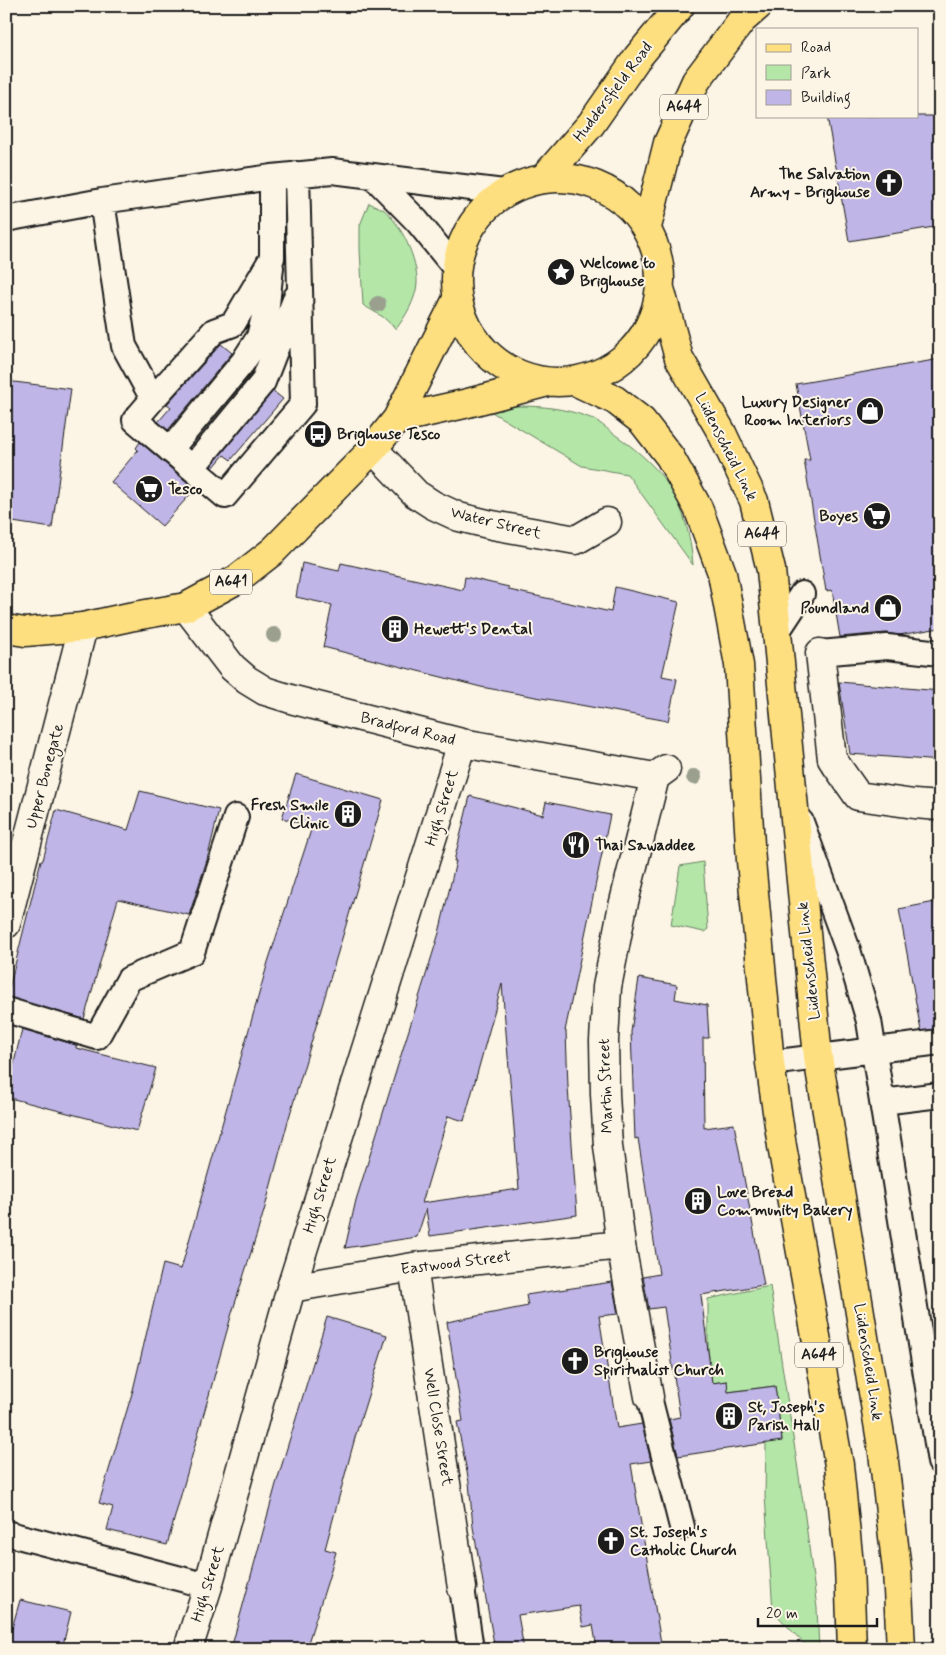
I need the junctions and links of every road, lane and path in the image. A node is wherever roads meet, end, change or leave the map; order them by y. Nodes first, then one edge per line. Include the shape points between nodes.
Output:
1 (680, 6) edge
2 (758, 6) edge
3 (297, 174) junction
4 (373, 176) junction
5 (272, 177) junction
6 (544, 178) junction
7 (504, 192) junction
8 (102, 201) junction
9 (6, 219) edge
10 (647, 227) junction
11 (272, 258) junction
12 (456, 269) junction
13 (300, 288) junction
14 (661, 292) junction
15 (457, 300) junction
16 (545, 382) junction
17 (577, 382) junction
18 (153, 399) junction
19 (397, 418) junction
20 (373, 449) junction
21 (170, 450) junction
22 (192, 468) junction
23 (607, 522) dead end
24 (802, 594) dead end
25 (186, 607) junction
26 (84, 628) junction
27 (6, 629) edge
28 (777, 632) junction
29 (820, 653) joint
30 (940, 654) edge
31 (462, 743) junction
32 (660, 773) joint
33 (792, 796) junction
34 (940, 806) edge
35 (236, 817) dead end
36 (6, 924) edge
37 (6, 1010) edge
38 (940, 1042) edge
39 (874, 1050) junction
40 (818, 1057) junction
41 (770, 1063) junction
42 (940, 1095) edge
43 (882, 1102) junction
44 (621, 1244) junction
45 (412, 1267) junction
46 (291, 1288) junction
47 (649, 1397) joint
48 (940, 1462) edge
49 (682, 1527) dead end
50 (6, 1533) edge
51 (208, 1586) junction
52 (462, 1588) joint
53 (188, 1649) edge
54 (470, 1649) edge
55 (852, 1649) edge
56 (901, 1649) edge

1 - 6 main road, Huddersfield Road via 637,58 591,124
2 - 10 main road, A644 via 742,20 696,81 668,143
3 - 4 lane via 332,171
3 - 5 lane
3 - 13 lane
4 - 7 lane
4 - 12 lane via 417,221
5 - 8 lane
5 - 11 lane
6 - 7 main road, A644 via 525,182
6 - 10 main road, A644 via 591,182 616,195
7 - 12 main road, A644 via 473,221 462,244
8 - 9 lane
8 - 18 lane via 124,346
10 - 14 main road, A644 via 659,259
11 - 18 lane via 233,324 214,331
11 - 21 lane via 267,305 258,337 243,362
12 - 15 main road, A644
13 - 22 lane via 263,382
13 - 22 lane via 303,404 225,496
14 - 17 main road, A644 via 652,323 633,350 608,370
14 - 28 main road, Lüdenscheid Link / A644 via 679,358 722,433 754,501 771,570
15 - 16 main road, A644 via 468,330 488,356 514,374
15 - 19 main road, A641
16 - 17 main road, A644
16 - 19 main road
17 - 41 main road, A644 via 615,400 642,421 670,457 698,508 722,573 739,665 751,861
18 - 21 lane via 135,420
19 - 20 main road, A641
20 - 23 street, Water Street via 416,494 459,517 576,540
20 - 25 main road, A641 via 273,551 236,580
21 - 22 lane
24 - 28 lane
25 - 26 main road, A641
25 - 31 street, Bradford Road via 232,667 265,691
26 - 27 main road, A641 via 25,632
26 - 36 street, Upper Bonegate
28 - 33 main road, Lüdenscheid Link / A644
29 - 30 lane via 887,647
29 - 34 street via 832,759 858,796
31 - 32 street, Bradford Road
31 - 46 street, High Street
32 - 44 street, Martin Street via 622,910 607,987 605,1094 608,1146
33 - 39 lane via 848,950
33 - 40 main road, Lüdenscheid Link / A644
35 - 37 lane via 192,952 129,979 97,1036
38 - 39 lane
39 - 40 lane
39 - 43 lane
40 - 41 lane
40 - 56 main road, Lüdenscheid Link / A644 via 883,1453 897,1570
41 - 55 main road, A644 via 839,1465 849,1565
42 - 43 lane
43 - 48 lane
44 - 45 street, Eastwood Street
44 - 47 street, Martin Street
45 - 46 street, Eastwood Street
45 - 52 street, Well Close Street
46 - 51 street, High Street
47 - 49 lane
50 - 51 lane
51 - 53 street, High Street
52 - 54 lane

